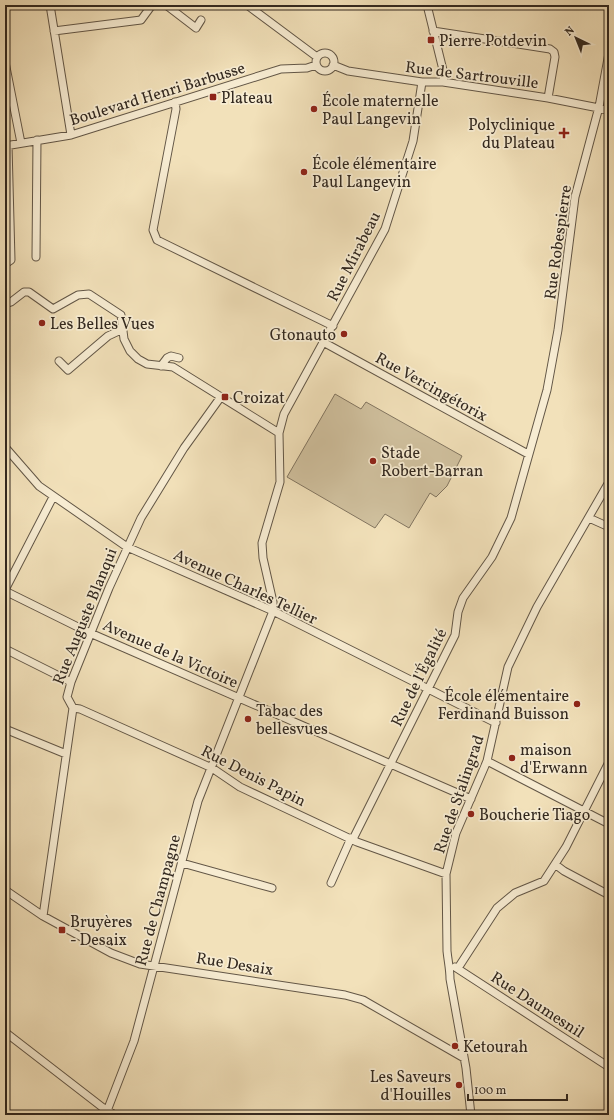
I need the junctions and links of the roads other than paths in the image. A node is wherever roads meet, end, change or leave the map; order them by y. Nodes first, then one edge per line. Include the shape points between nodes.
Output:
1 (50, 5) edge
2 (152, 5) edge
3 (166, 5) edge
4 (247, 5) edge
5 (426, 5) edge
6 (201, 20) dead end
7 (54, 31) junction
8 (433, 31) junction
9 (609, 53) edge
10 (317, 57) junction
11 (316, 65) junction
12 (333, 65) junction
13 (5, 66) edge
14 (422, 82) junction
15 (443, 82) junction
16 (548, 98) junction
17 (175, 102) junction
18 (599, 108) junction
19 (609, 110) edge
20 (71, 134) junction
21 (37, 140) junction
22 (21, 143) junction
23 (7, 146) edge
24 (36, 258) dead end
25 (5, 264) edge
26 (5, 304) edge
27 (333, 326) junction
28 (123, 329) junction
29 (323, 342) junction
30 (179, 358) dead end
31 (59, 361) dead end
32 (161, 366) junction
33 (547, 390) joint
34 (220, 398) junction
35 (279, 433) junction
36 (5, 447) edge
37 (528, 454) junction
38 (609, 482) edge
39 (53, 497) junction
40 (589, 518) junction
41 (609, 527) edge
42 (127, 547) junction
43 (5, 590) edge
44 (273, 611) junction
45 (90, 633) junction
46 (5, 649) edge
47 (71, 682) junction
48 (428, 689) junction
49 (240, 698) junction
50 (73, 708) junction
51 (496, 723) junction
52 (5, 729) edge
53 (66, 754) junction
54 (487, 761) junction
55 (609, 762) edge
56 (390, 764) junction
57 (212, 768) junction
58 (471, 799) junction
59 (584, 811) junction
60 (609, 824) edge
61 (352, 838) junction
62 (182, 863) junction
63 (556, 865) junction
64 (446, 874) junction
65 (331, 883) dead end
66 (272, 888) dead end
67 (5, 890) edge
68 (609, 895) edge
69 (42, 916) junction
70 (155, 965) junction
71 (454, 967) junction
72 (5, 1032) edge
73 (464, 1058) junction
74 (609, 1067) edge
75 (107, 1110) junction
76 (115, 1115) edge
77 (471, 1115) edge

1 - 7 street
2 - 7 street via 141,20
3 - 6 street via 196,28
4 - 10 street
5 - 8 street
7 - 20 street
8 - 15 street via 444,74
8 - 16 street via 550,48 555,57
9 - 18 street, Rue Robespierre
10 - 11 street
10 - 12 street via 324,53 330,54
11 - 12 street via 320,70 326,70
11 - 17 street, Boulevard Henri Barbusse via 281,69
12 - 14 street, Rue de Sartrouville via 348,71
13 - 22 street
14 - 15 street, Rue de Sartrouville
14 - 27 street, Rue Mirabeau via 413,141 385,229
15 - 16 street, Rue de Sartrouville
16 - 18 street, Rue de Sartrouville
17 - 20 street, Boulevard Henri Barbusse
17 - 27 street via 176,109 154,230 157,240
18 - 19 street, Rue de Sartrouville
18 - 33 street, Rue Robespierre via 575,197 558,330
20 - 21 street, Boulevard Henri Barbusse
21 - 22 street, Boulevard Henri Barbusse
21 - 24 street
22 - 23 street, Boulevard Henri Barbusse
23 - 25 street via 11,260
26 - 28 street via 28,292 53,309 78,295 89,294 121,315
27 - 29 street, Rue Mirabeau
28 - 31 street via 108,336 68,370
28 - 32 street via 124,339 130,351 146,364
29 - 35 street, Rue Mirabeau via 284,414
29 - 37 street, Rue Vercingétorix
30 - 32 street via 171,356
32 - 34 street via 173,367
33 - 37 street, Rue de l'Égalité
34 - 35 street
34 - 42 street, Rue Auguste Blanqui via 184,448 141,518
35 - 44 street, Rue Mirabeau via 280,482 262,543
36 - 39 street, Avenue Charles Tellier via 32,479
37 - 48 street, Rue de l'Égalité via 511,518 492,557 462,598 456,635
38 - 40 street, Rue de Stalingrad
39 - 42 street, Avenue Charles Tellier
39 - 43 street
40 - 41 street
40 - 51 street, Rue de Stalingrad via 508,667
42 - 44 street, Avenue Charles Tellier
42 - 45 street, Rue Auguste Blanqui
43 - 45 street, Avenue de la Victoire
44 - 48 street, Avenue Charles Tellier
44 - 49 street, Rue de Champagne
45 - 47 street, Rue Auguste Blanqui
45 - 49 street, Avenue de la Victoire
46 - 47 street
47 - 50 street, Rue Auguste Blanqui via 67,697
48 - 51 street, Avenue Charles Tellier
48 - 56 street, Rue de l'Égalité
49 - 56 street, Avenue de la Victoire
49 - 57 street, Rue de Champagne
50 - 53 street, Rue Auguste Blanqui
50 - 57 street, Rue Denis Papin
51 - 54 street, Rue de Stalingrad
52 - 53 street
53 - 69 street, Rue Auguste Blanqui
54 - 58 street, Rue de Stalingrad
54 - 59 street
55 - 59 street
56 - 58 street
56 - 61 street, Rue de l'Égalité
57 - 61 street, Rue Denis Papin via 240,787
57 - 62 street, Rue de Champagne via 198,801
58 - 64 street, Rue de Stalingrad via 456,833
59 - 60 street
59 - 63 street
61 - 64 street, Rue Denis Papin
61 - 65 street, Rue de l'Égalité
62 - 66 street
62 - 70 street, Rue de Champagne
63 - 68 street
63 - 71 street via 544,881 515,893 497,908
64 - 71 street, Rue de Stalingrad via 447,951 448,962
67 - 69 street, Rue Desaix
69 - 70 street, Rue Desaix via 122,959
70 - 73 street, Rue Desaix via 351,996 363,1000
70 - 75 street, Rue de Champagne via 134,1041
71 - 73 street, Rue de Stalingrad via 450,979
71 - 74 street, Rue Daumesnil
72 - 75 street
73 - 77 street, Rue de Stalingrad
75 - 76 street

